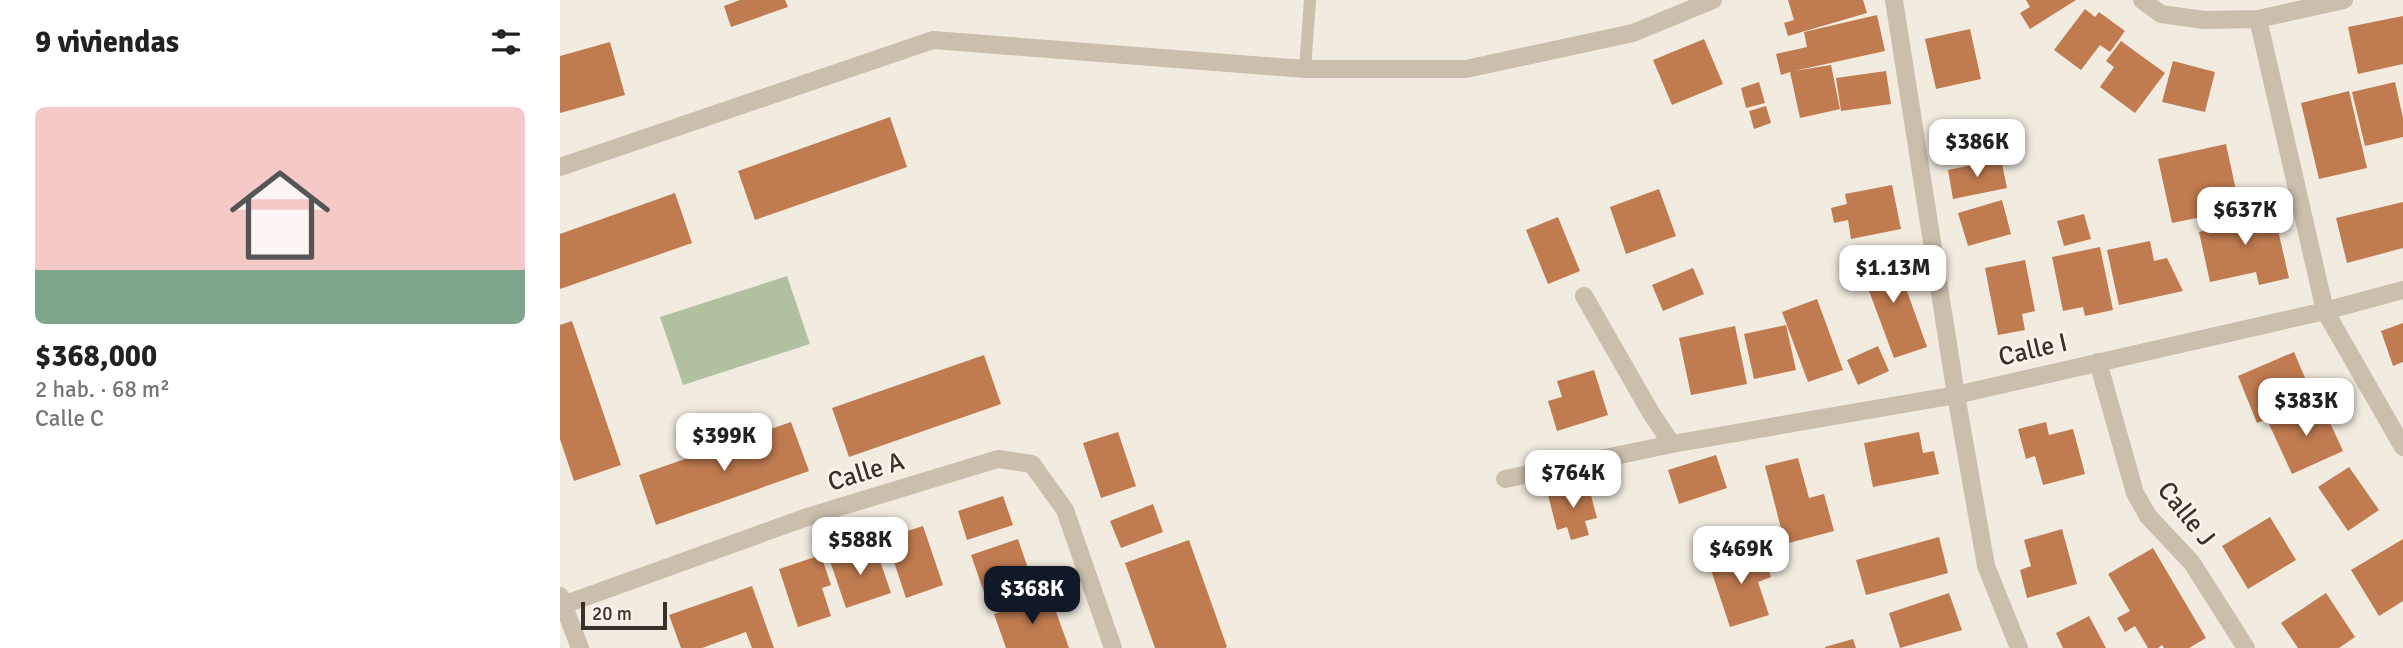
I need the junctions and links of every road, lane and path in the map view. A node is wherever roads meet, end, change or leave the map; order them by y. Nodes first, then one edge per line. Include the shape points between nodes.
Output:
1 (1310, 0) edge
2 (1713, 0) edge
3 (1894, 0) edge
4 (2142, 0) edge
5 (2344, 0) edge
6 (2258, 19) junction
7 (1305, 69) junction
8 (560, 167) edge
9 (2403, 290) edge
10 (1584, 296) dead end
11 (2325, 311) junction
12 (2098, 362) junction
13 (1956, 396) junction
14 (1672, 444) junction
15 (2403, 447) edge
16 (1505, 479) dead end
17 (561, 602) edge
18 (580, 648) edge
19 (1113, 648) edge
20 (2019, 648) edge
21 (2246, 648) edge

1 - 7 lane
2 - 7 street via 1633,33 1466,69
3 - 13 street
4 - 6 street via 2161,14 2204,20
5 - 6 street
6 - 11 street
7 - 8 street via 933,40
9 - 11 street, Calle I
10 - 14 street
11 - 12 street, Calle I
11 - 15 street
12 - 13 street, Calle I
12 - 21 street, Calle J via 2135,493 2148,516 2192,563
13 - 14 street, Calle I
13 - 20 street via 1986,566
14 - 16 street, Calle I
17 - 18 street
17 - 19 street, Calle A via 810,516 998,459 1032,464 1065,510

